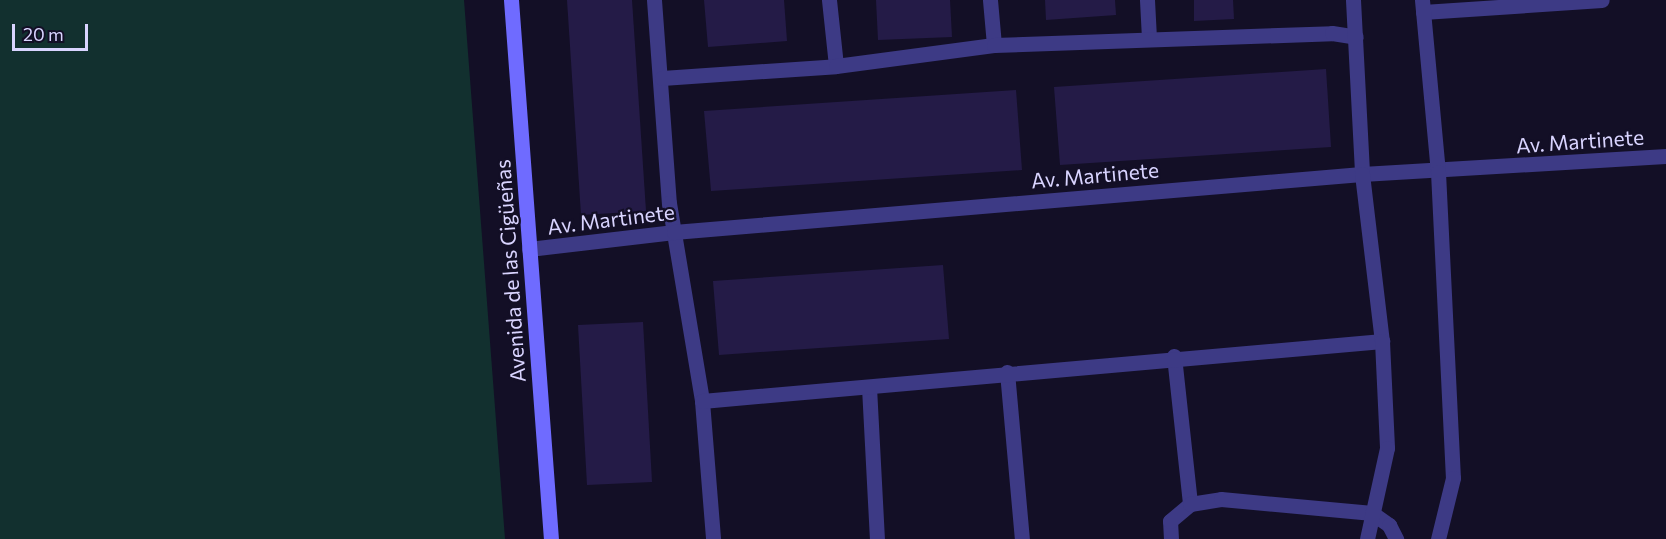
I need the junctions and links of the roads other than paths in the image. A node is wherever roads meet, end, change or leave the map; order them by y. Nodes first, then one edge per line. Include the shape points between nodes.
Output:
1 (511, 0) edge
2 (654, 0) edge
3 (830, 0) edge
4 (990, 0) edge
5 (1147, 0) edge
6 (1353, 0) edge
7 (1599, 0) edge
8 (1422, 6) edge
9 (1356, 37) junction
10 (1149, 39) junction
11 (994, 45) junction
12 (836, 66) junction
13 (662, 78) junction
14 (1666, 156) edge
15 (1438, 172) junction
16 (1362, 174) junction
17 (674, 232) junction
18 (529, 249) junction
19 (1382, 341) junction
20 (1174, 356) junction
21 (1007, 372) junction
22 (869, 387) junction
23 (702, 401) junction
24 (1190, 504) junction
25 (1372, 513) junction
26 (551, 539) edge
27 (713, 539) edge
28 (877, 539) edge
29 (1022, 539) edge
30 (1172, 539) edge
31 (1367, 539) edge
32 (1396, 539) edge
33 (1438, 539) edge

1 - 18 main road, Avenida de las Cigüeñas
2 - 13 street
3 - 12 street
4 - 11 street
5 - 10 street
6 - 9 street
7 - 8 street
8 - 15 street
9 - 10 street via 1332,33
9 - 16 street
10 - 11 street
11 - 12 street
12 - 13 street
13 - 17 street
14 - 15 street, Av. Martinete
15 - 16 street, Av. Martinete
15 - 33 street via 1453,478
16 - 17 street, Av. Martinete
16 - 19 street
17 - 18 street, Av. Martinete
17 - 23 street
18 - 26 main road, Avenida de las Cigüeñas
19 - 20 street
19 - 25 street via 1387,448
20 - 21 street
20 - 24 street
21 - 22 street
21 - 29 street
22 - 23 street
22 - 28 street
23 - 27 street
24 - 25 street via 1221,499
24 - 30 street via 1170,521
25 - 31 street
25 - 32 street via 1389,525

